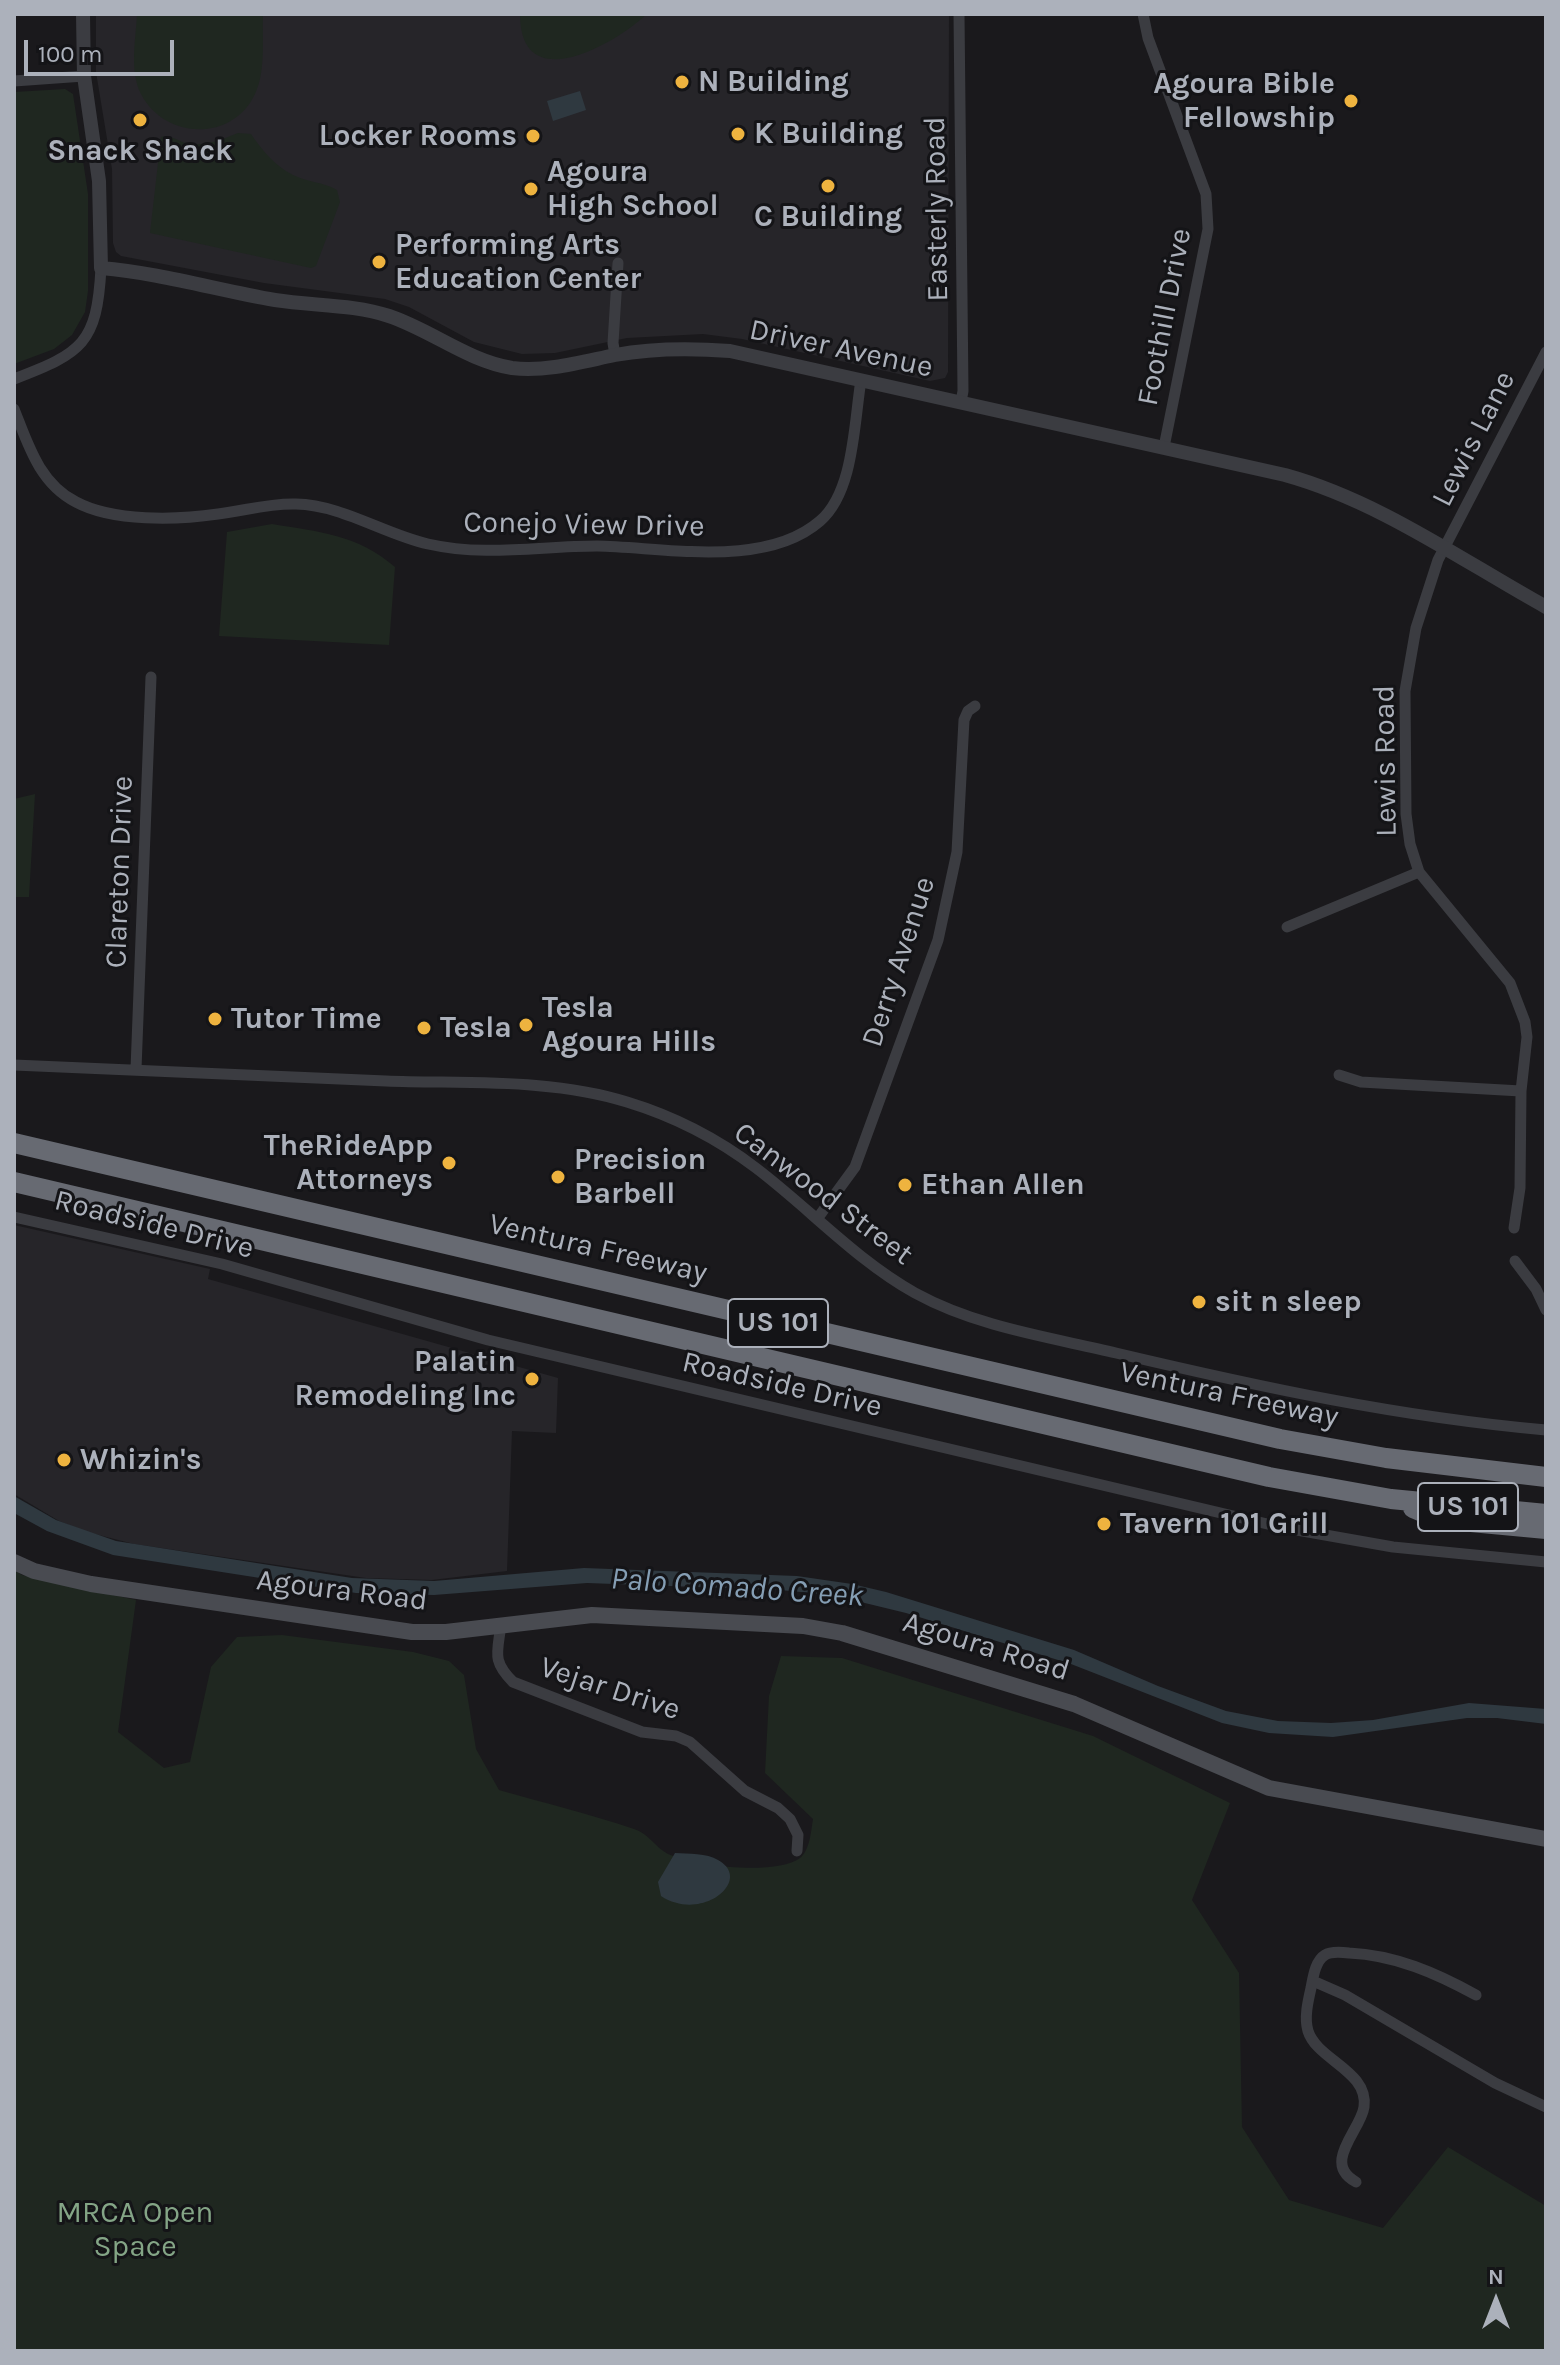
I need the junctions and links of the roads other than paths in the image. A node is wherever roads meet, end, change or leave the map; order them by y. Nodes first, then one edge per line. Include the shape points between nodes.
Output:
1 (83, 14) edge
2 (959, 14) edge
3 (1143, 14) edge
4 (84, 76) junction
5 (14, 81) edge
6 (618, 263) dead end
7 (101, 268) junction
8 (1546, 352) edge
9 (615, 355) junction
10 (14, 379) edge
11 (861, 380) junction
12 (961, 402) junction
13 (14, 409) edge
14 (1164, 447) junction
15 (1444, 549) junction
16 (1545, 603) edge
17 (151, 677) dead end
18 (975, 706) dead end
19 (1419, 872) junction
20 (1287, 927) dead end
21 (14, 1065) edge
22 (136, 1069) junction
23 (1339, 1075) dead end
24 (1521, 1091) junction
25 (14, 1143) edge
26 (14, 1182) edge
27 (14, 1217) edge
28 (817, 1219) junction
29 (1514, 1228) dead end
30 (1515, 1261) dead end
31 (1546, 1310) edge
32 (1546, 1430) edge
33 (1546, 1477) edge
34 (1391, 1499) junction
35 (1546, 1514) edge
36 (1546, 1529) edge
37 (14, 1562) edge
38 (1546, 1562) edge
39 (501, 1624) junction
40 (1546, 1839) edge
41 (797, 1851) dead end
42 (1313, 1981) junction
43 (1476, 1995) dead end
44 (1546, 2107) edge
45 (1356, 2182) dead end

1 - 4 street
2 - 12 street, Easterly Road
3 - 14 street, Foothill Drive via 1208,211
4 - 5 street
4 - 7 street via 99,181
6 - 9 street
7 - 9 street, Driver Avenue via 375,312 513,368 569,366
7 - 10 street via 99,303 83,340 60,362
8 - 15 street, Lewis Lane
9 - 11 street, Driver Avenue via 654,349 730,351
11 - 12 street, Driver Avenue
11 - 13 street, Conejo View Drive via 844,485 821,521 782,542 703,552 598,546 478,552 429,544 330,509 298,504 186,518 100,512 58,491 43,474
12 - 14 street, Driver Avenue
14 - 15 street, Driver Avenue via 1320,485
15 - 16 street, Driver Avenue
15 - 19 street, Lewis Road via 1416,628 1405,691 1406,814
17 - 22 street, Clareton Drive
18 - 28 street, Derry Avenue via 964,720 957,852 938,940 855,1167
19 - 20 street
19 - 24 street, Lewis Road via 1515,992 1527,1037
21 - 22 street, Canwood Street
22 - 28 street, Canwood Street via 517,1086 602,1095 701,1133 756,1168
23 - 24 street via 1361,1082
24 - 29 street, Lewis Road
25 - 33 highway, Ventura Freeway / US 101 via 1280,1439
26 - 34 highway, US 101 via 1269,1477
27 - 38 street, Roadside Drive via 222,1264 488,1340 1268,1524 1393,1547
28 - 32 street, Canwood Street via 882,1273 939,1305 980,1320 1343,1404
30 - 31 street
34 - 35 highway, US 101
34 - 36 highway via 1439,1519
37 - 39 main road, Agoura Road via 91,1584 412,1632
39 - 40 main road, Agoura Road via 592,1615 803,1626 842,1633 1074,1704 1269,1788
39 - 41 street, Vejar Drive via 496,1657 513,1682 642,1732 690,1742 745,1791 790,1819 798,1835
42 - 43 street via 1325,1954 1361,1953 1414,1965
42 - 44 street
42 - 45 street via 1308,2034 1361,2087 1364,2098 1342,2156 1346,2174

